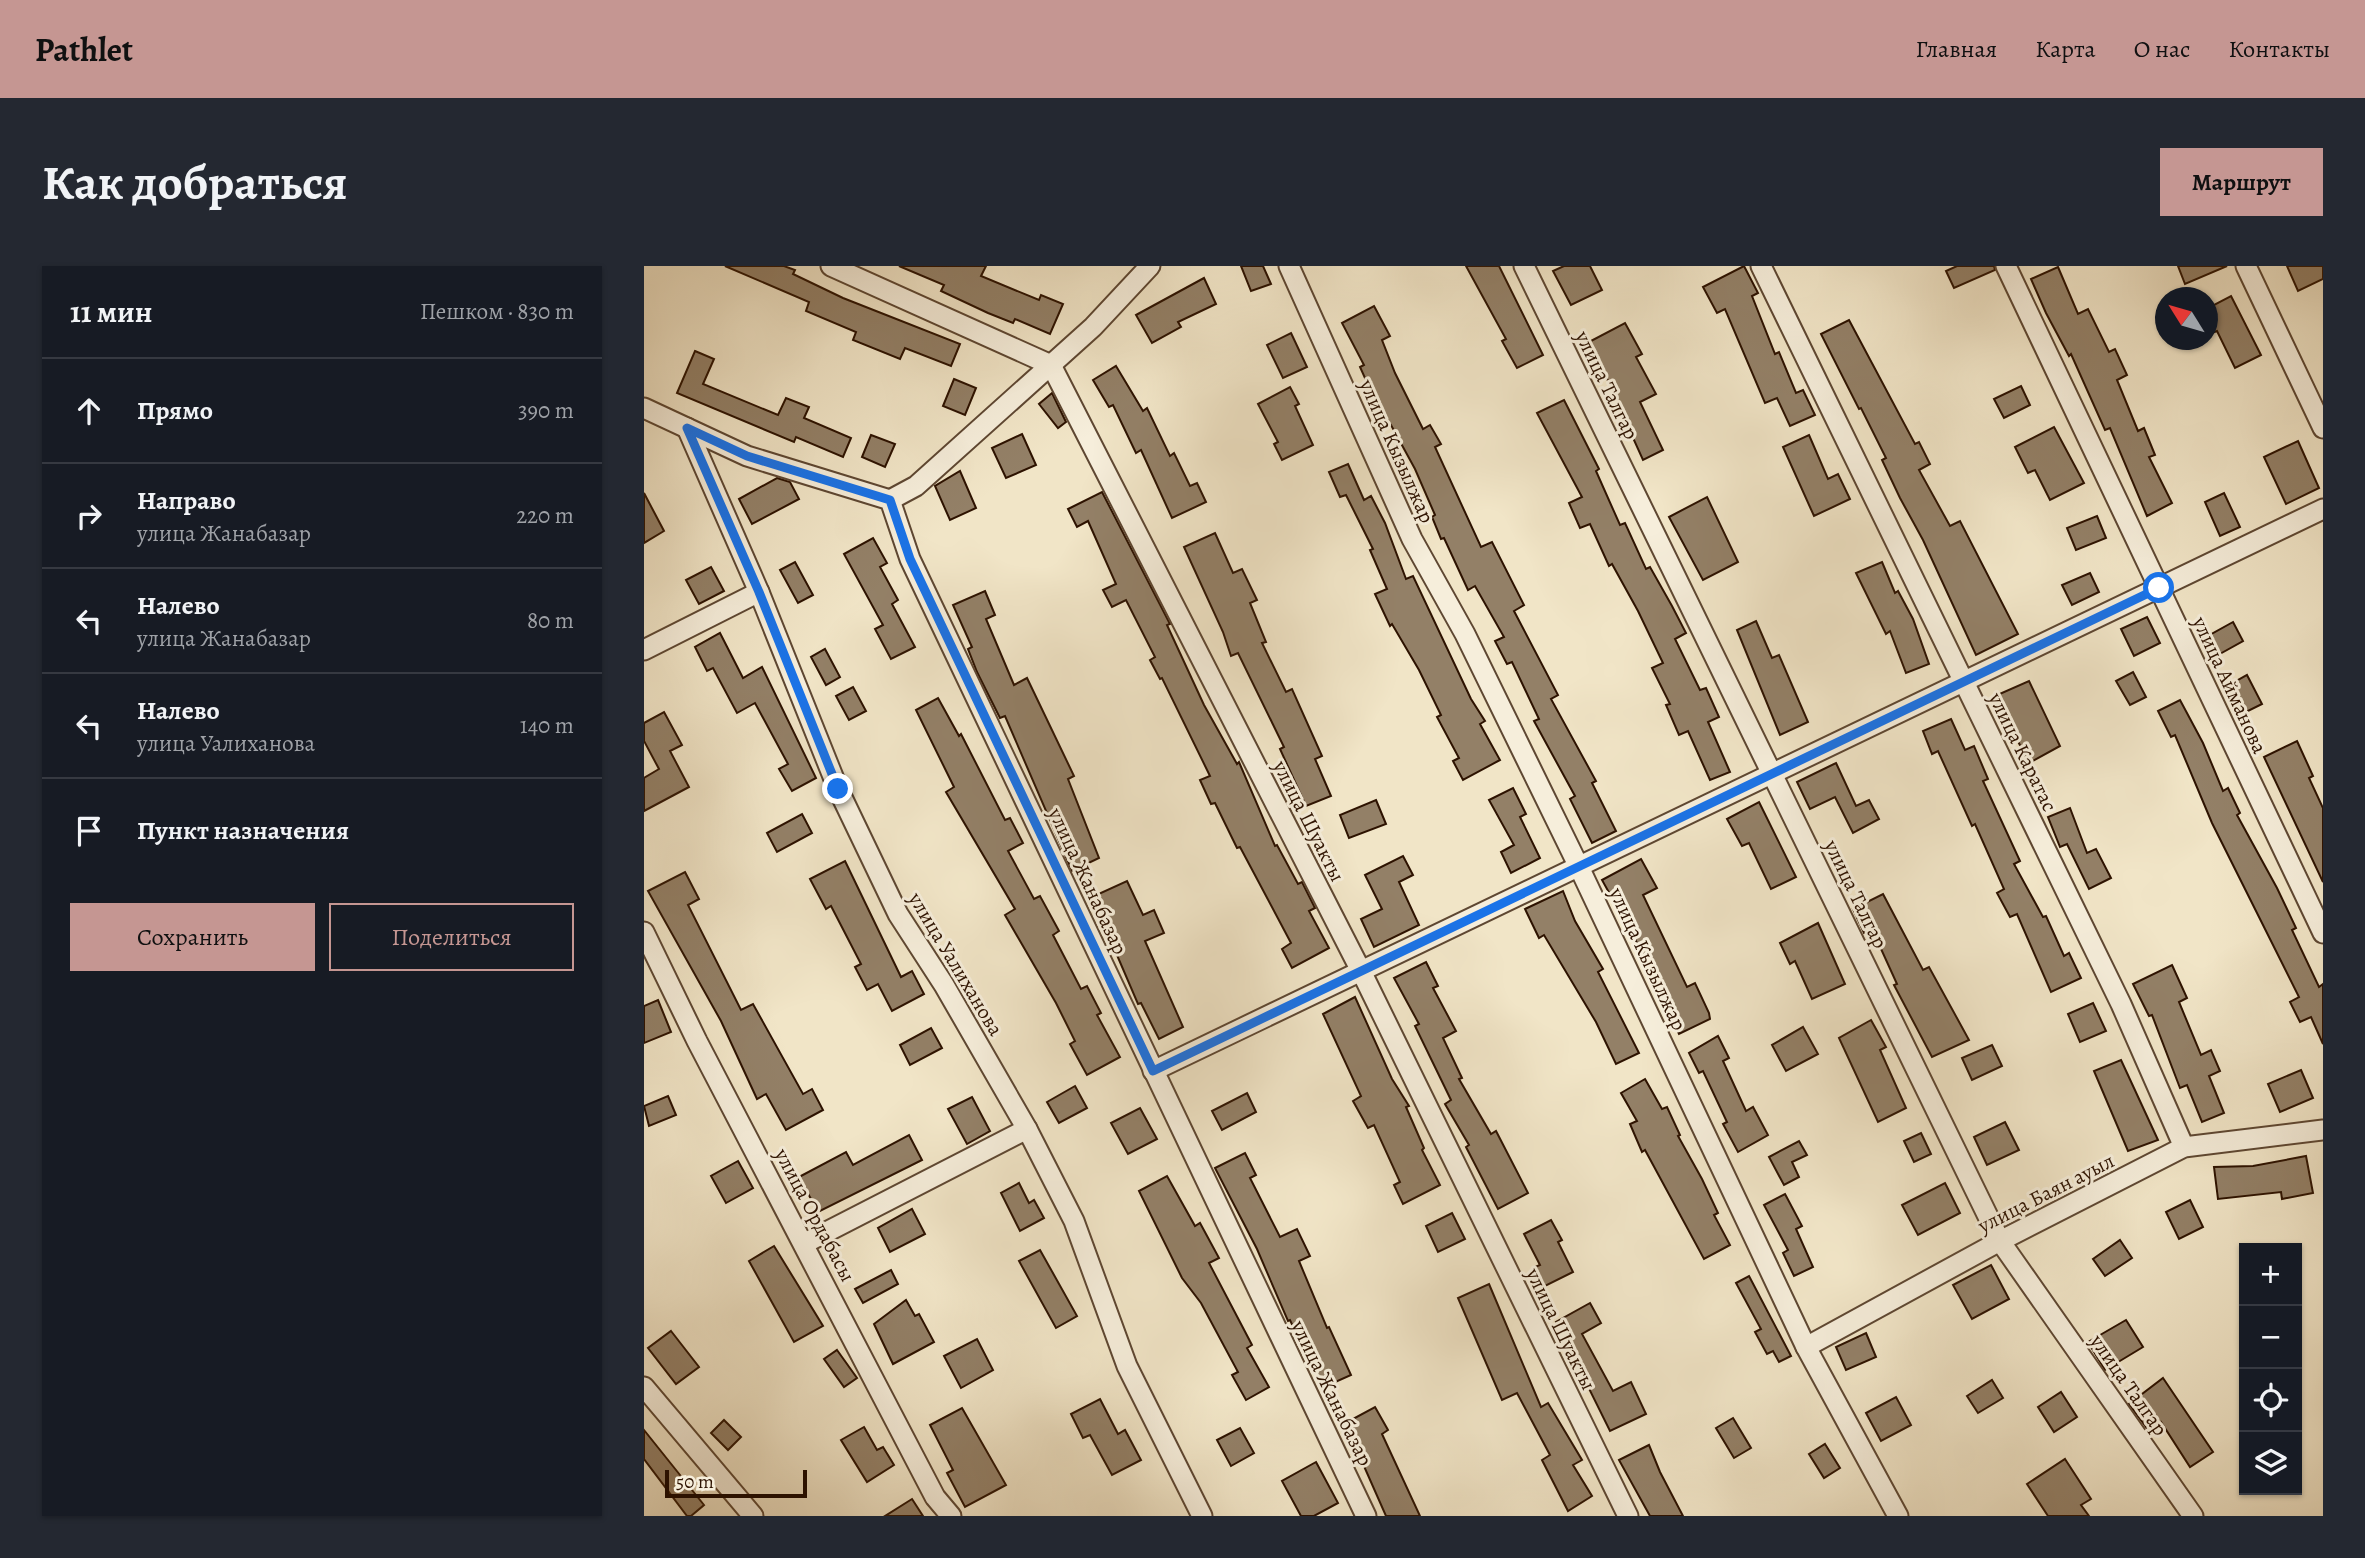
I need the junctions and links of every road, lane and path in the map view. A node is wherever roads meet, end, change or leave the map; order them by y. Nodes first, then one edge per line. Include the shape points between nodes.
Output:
1 (831, 266) edge
2 (1150, 266) edge
3 (1289, 266) edge
4 (1524, 266) edge
5 (1761, 266) edge
6 (2006, 266) edge
7 (2246, 266) edge
8 (1051, 365) junction
9 (644, 408) edge
10 (687, 428) junction
11 (2323, 428) edge
12 (890, 500) junction
13 (2323, 509) edge
14 (2159, 588) junction
15 (759, 592) junction
16 (644, 650) edge
17 (1964, 682) junction
18 (1772, 774) junction
19 (1579, 867) junction
20 (644, 932) edge
21 (2323, 933) edge
22 (1361, 971) junction
23 (1153, 1071) junction
24 (1027, 1129) junction
25 (2323, 1130) edge
26 (2185, 1147) junction
27 (2000, 1241) junction
28 (805, 1243) junction
29 (1806, 1347) junction
30 (644, 1387) edge
31 (753, 1516) edge
32 (951, 1516) edge
33 (1202, 1516) edge
34 (1366, 1516) edge
35 (1628, 1516) edge
36 (1899, 1516) edge
37 (2193, 1516) edge

1 - 8 street
2 - 8 street
3 - 19 street, улица Кызылжар via 1412,538 1465,634
4 - 18 street, улица Талгар
5 - 17 street, улица Каратас
6 - 14 street, улица Айманова
7 - 11 street
8 - 12 street via 916,486
8 - 22 street, улица Шуакты
9 - 10 street
10 - 12 street via 747,456
10 - 15 street, улица Уалиханова
12 - 23 street, улица Жанабазар via 910,559
13 - 14 street
14 - 17 street
14 - 21 street, улица Айманова
15 - 16 street
15 - 24 street, улица Уалиханова via 838,789 898,914
17 - 18 street
17 - 26 street, улица Каратас via 2121,1004
18 - 19 street
18 - 27 street, улица Талгар
19 - 22 street
19 - 29 street, улица Кызылжар
20 - 28 street, улица Ордабасы
22 - 23 street
22 - 35 street, улица Шуакты
23 - 34 street, улица Жанабазар
24 - 28 street
24 - 33 street, улица Уалиханова via 1074,1221 1127,1366
25 - 26 street, улица Баян ауыл
26 - 27 street, улица Баян ауыл
27 - 29 street, улица Баян ауыл
27 - 37 street, улица Талгар
28 - 32 street, улица Ордабасы via 936,1497
29 - 36 street, улица Кызылжар
30 - 31 street

